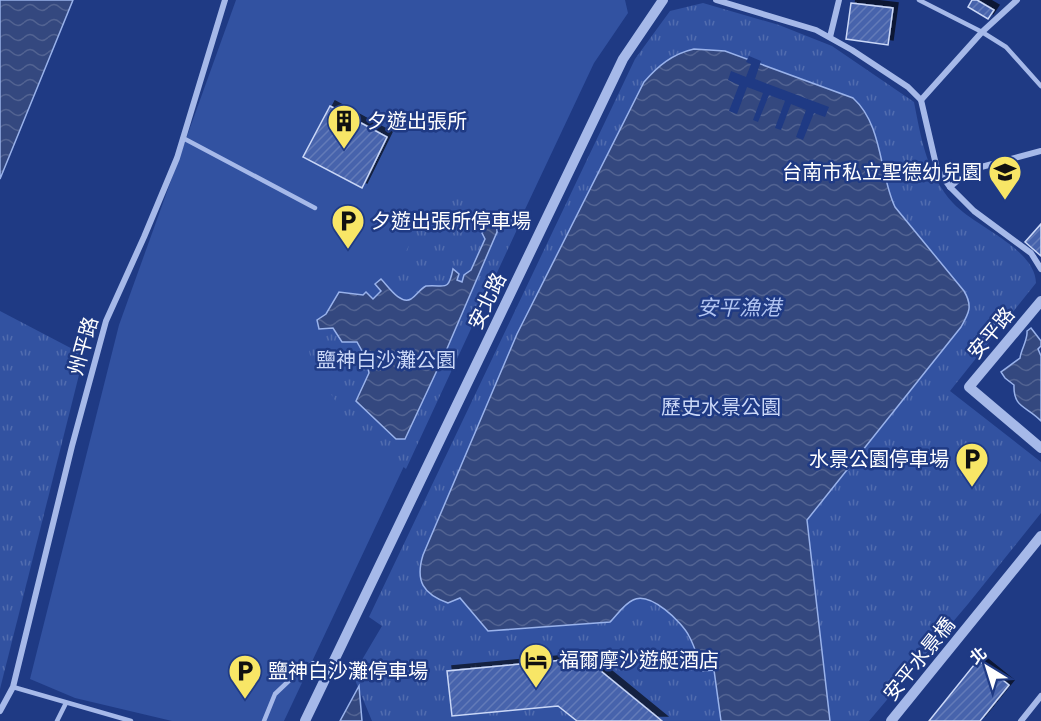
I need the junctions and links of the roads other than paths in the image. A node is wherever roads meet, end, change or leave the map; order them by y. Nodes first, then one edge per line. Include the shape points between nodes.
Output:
1 (225, 0) edge
2 (663, 0) edge
3 (716, 0) edge
4 (838, 0) edge
5 (919, 0) edge
6 (1017, 0) edge
7 (982, 32) junction
8 (830, 37) junction
9 (1041, 86) edge
10 (921, 100) junction
11 (183, 138) junction
12 (1041, 151) edge
13 (950, 187) junction
14 (315, 208) dead end
15 (1041, 269) edge
16 (1041, 301) edge
17 (1041, 448) edge
18 (1041, 536) edge
19 (330, 669) junction
20 (13, 687) junction
21 (1041, 696) edge
22 (66, 704) junction
23 (0, 711) edge
24 (57, 721) edge
25 (131, 721) edge
26 (264, 721) edge
27 (305, 721) edge
28 (891, 721) edge
29 (1021, 721) edge

1 - 11 street, 州平路
2 - 19 street, 安北路 via 623,60
3 - 8 street
4 - 8 street
5 - 7 lane
6 - 7 street
7 - 9 lane via 1006,46
7 - 10 street
8 - 10 street via 908,87
10 - 13 street via 937,169
11 - 14 lane
11 - 20 street, 州平路 via 106,321
12 - 13 street via 970,170
13 - 15 street via 974,211 1031,254
16 - 17 street, 安平路 via 969,387
18 - 28 street, 安平水景橋
19 - 26 lane via 313,663 295,675 275,694
19 - 27 street, 安北路
20 - 22 lane
20 - 23 street, 州平路
21 - 29 street
22 - 24 lane
22 - 25 lane

